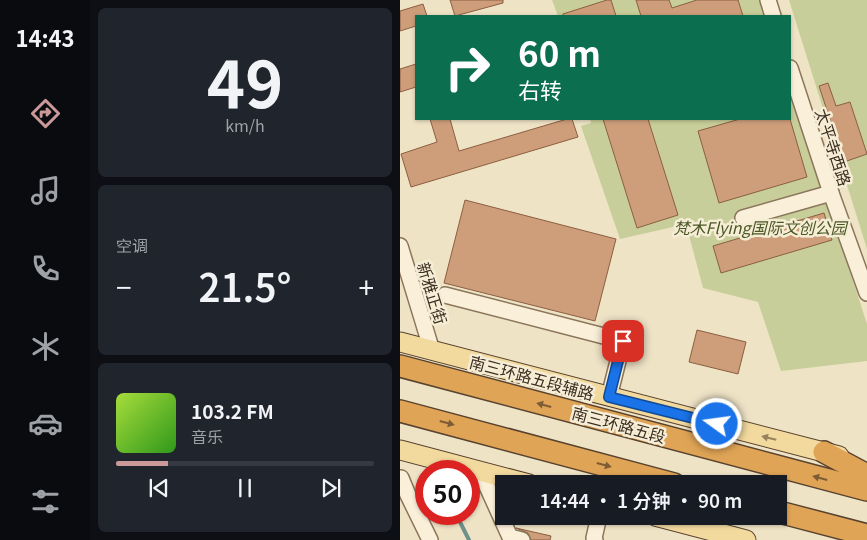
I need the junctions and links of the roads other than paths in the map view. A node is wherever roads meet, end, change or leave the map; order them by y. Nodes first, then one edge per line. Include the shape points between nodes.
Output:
1 (768, 0) edge
2 (773, 15) edge
3 (791, 71) edge
4 (831, 193) junction
5 (743, 218) dead end
6 (400, 246) edge
7 (867, 293) edge
8 (445, 295) dead end
9 (400, 342) edge
10 (432, 351) junction
11 (400, 366) edge
12 (609, 397) junction
13 (400, 411) edge
14 (400, 450) edge
15 (824, 452) junction
16 (438, 460) edge
17 (867, 463) edge
18 (480, 471) joint
19 (495, 475) edge
20 (640, 475) edge
21 (867, 475) edge
22 (401, 478) dead end
23 (867, 490) edge
24 (787, 514) edge
25 (597, 525) edge
26 (689, 525) edge
27 (867, 535) edge
28 (593, 539) edge
29 (430, 540) edge
30 (522, 540) edge
31 (746, 540) edge

1 - 2 street
3 - 4 street, 太平寺西路
4 - 5 street
4 - 7 street, 太平寺西路
6 - 10 street, 新雅正街
8 - 12 street via 623,341
9 - 10 main road, 南三环路五段辅路
10 - 12 main road, 南三环路五段辅路
23 -> 11 highway, 南三环路五段
15 -> 12 main road, 南三环路五段辅路
13 -> 20 highway
14 - 16 main road
15 - 17 main road, 南三环路五段辅路
15 - 21 highway
18 - 19 main road
18 - 30 street via 510,536
22 - 29 street
24 - 27 highway
25 - 28 street
26 - 31 main road

